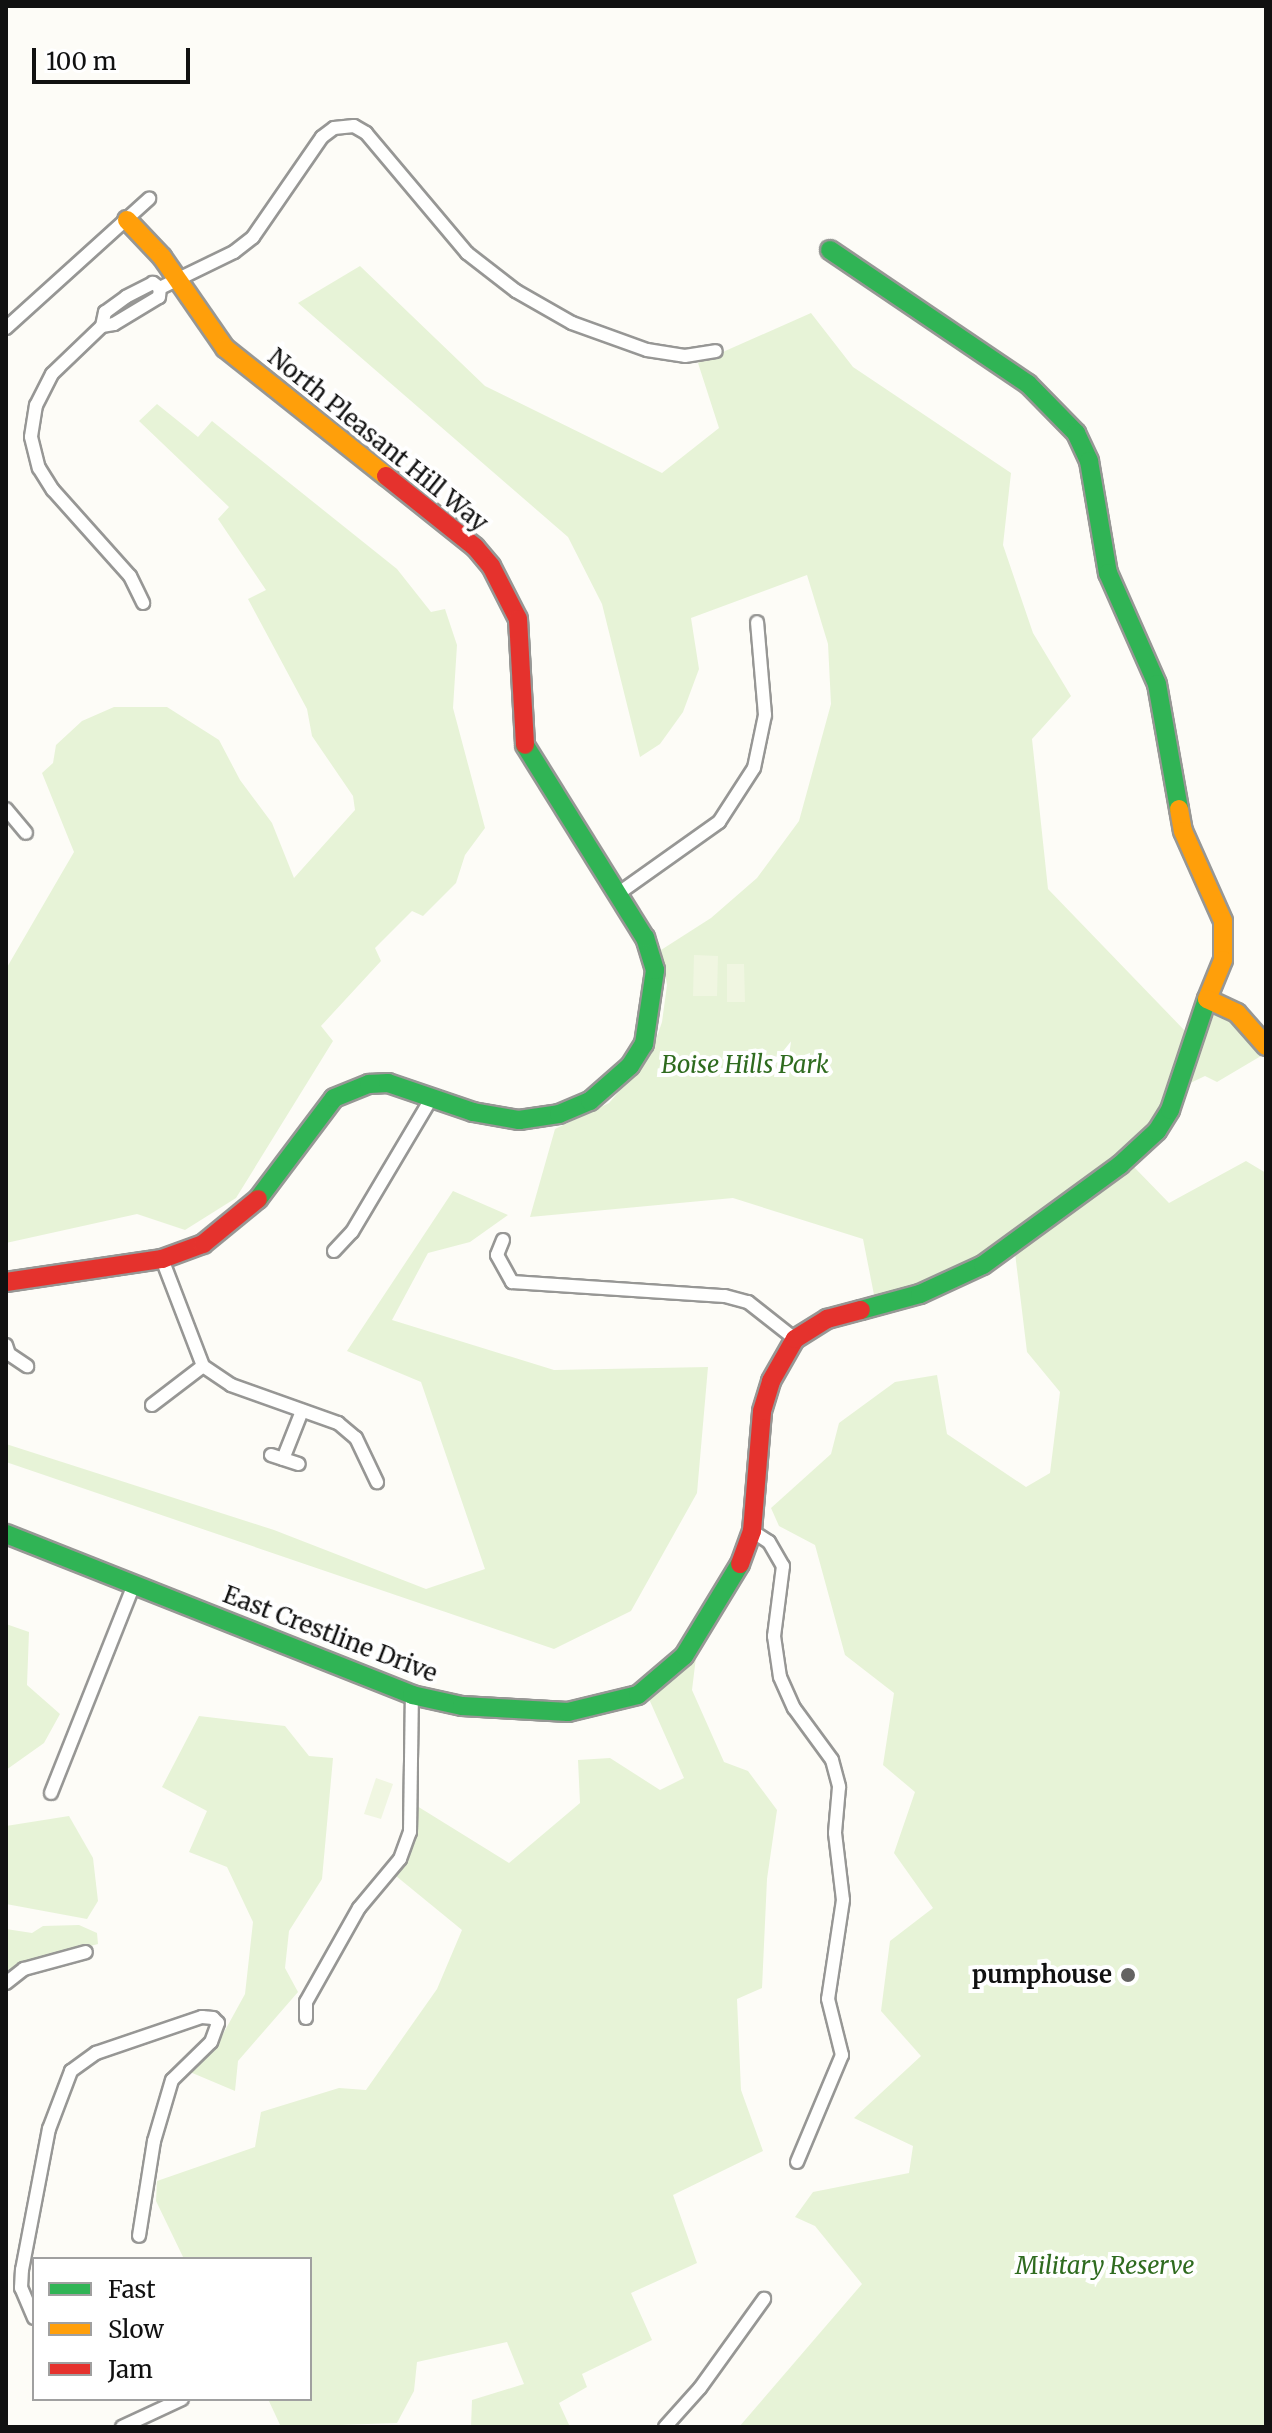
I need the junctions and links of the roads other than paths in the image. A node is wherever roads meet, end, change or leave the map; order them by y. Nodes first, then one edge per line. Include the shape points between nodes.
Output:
1 (149, 199) dead end
2 (127, 220) junction
3 (830, 250) dead end
4 (177, 279) junction
5 (8, 322) edge
6 (716, 351) dead end
7 (143, 603) dead end
8 (757, 622) dead end
9 (6, 809) edge
10 (26, 833) dead end
11 (619, 893) junction
12 (1207, 999) junction
13 (1266, 1046) edge
14 (431, 1099) junction
15 (503, 1240) dead end
16 (334, 1251) dead end
17 (162, 1259) junction
18 (6, 1282) edge
19 (795, 1339) junction
20 (6, 1345) edge
21 (27, 1366) dead end
22 (203, 1366) junction
23 (152, 1405) dead end
24 (302, 1411) junction
25 (299, 1464) dead end
26 (377, 1482) dead end
27 (752, 1531) junction
28 (7, 1535) edge
29 (134, 1584) junction
30 (412, 1695) junction
31 (51, 1793) dead end
32 (86, 1952) dead end
33 (6, 1983) edge
34 (306, 2018) dead end
35 (797, 2162) dead end
36 (139, 2236) dead end
37 (764, 2299) dead end
38 (32, 2313) edge
39 (178, 2401) edge
40 (122, 2427) edge
41 (665, 2427) edge

1 - 2 street
2 - 4 street, North Pleasant Hill Way
2 - 5 street
3 - 12 street via 1028,384 1076,433 1089,461 1108,573 1157,684 1183,831 1223,921 1223,960
4 - 6 street via 215,263 253,237 301,161 322,137 344,126 366,133 467,253 516,291 572,323 647,350 685,356
4 - 7 street via 160,288 153,283 105,312 102,326 52,374 36,405 31,437 46,479 130,576
4 - 11 street, North Pleasant Hill Way via 225,348 475,547 491,566 508,592 521,633 525,746
8 - 11 street via 765,715 754,768 719,822
9 - 10 street
11 - 14 street, North Pleasant Hill Way via 645,938 655,970 652,1015 644,1044 630,1066 590,1101 542,1117 492,1116
12 - 13 street via 1237,1013
12 - 19 street via 1170,1110 1157,1131 1120,1165 983,1265 920,1294 837,1315
14 - 16 street via 352,1232
14 - 17 street, North Pleasant Hill Way via 388,1083 369,1084 334,1098 249,1211 203,1244
15 - 19 street via 497,1255 512,1282 725,1296 748,1302
17 - 18 street, North Pleasant Hill Way
17 - 22 street
19 - 27 street, East Crestline Drive via 771,1381 762,1411
20 - 21 street via 9,1354
22 - 23 street
22 - 24 street via 231,1385
24 - 25 street via 277,1457
24 - 26 street via 338,1423 356,1438
27 - 30 street, East Crestline Drive via 735,1579 713,1616 664,1677 638,1695 568,1712 462,1706
27 - 35 street via 769,1542 783,1566 774,1636 780,1677 794,1708 832,1760 839,1787 835,1833 843,1900 828,1999 842,2055
28 - 29 street, East Crestline Drive
29 - 30 street, East Crestline Drive
29 - 31 street
30 - 34 street via 410,1832 400,1859 359,1908 313,1989
32 - 33 street via 24,1969
36 - 38 street via 154,2141 172,2080 211,2042 218,2023 213,2018 202,2017 96,2053 71,2071 49,2129 22,2270 21,2288
37 - 41 street
39 - 40 street

